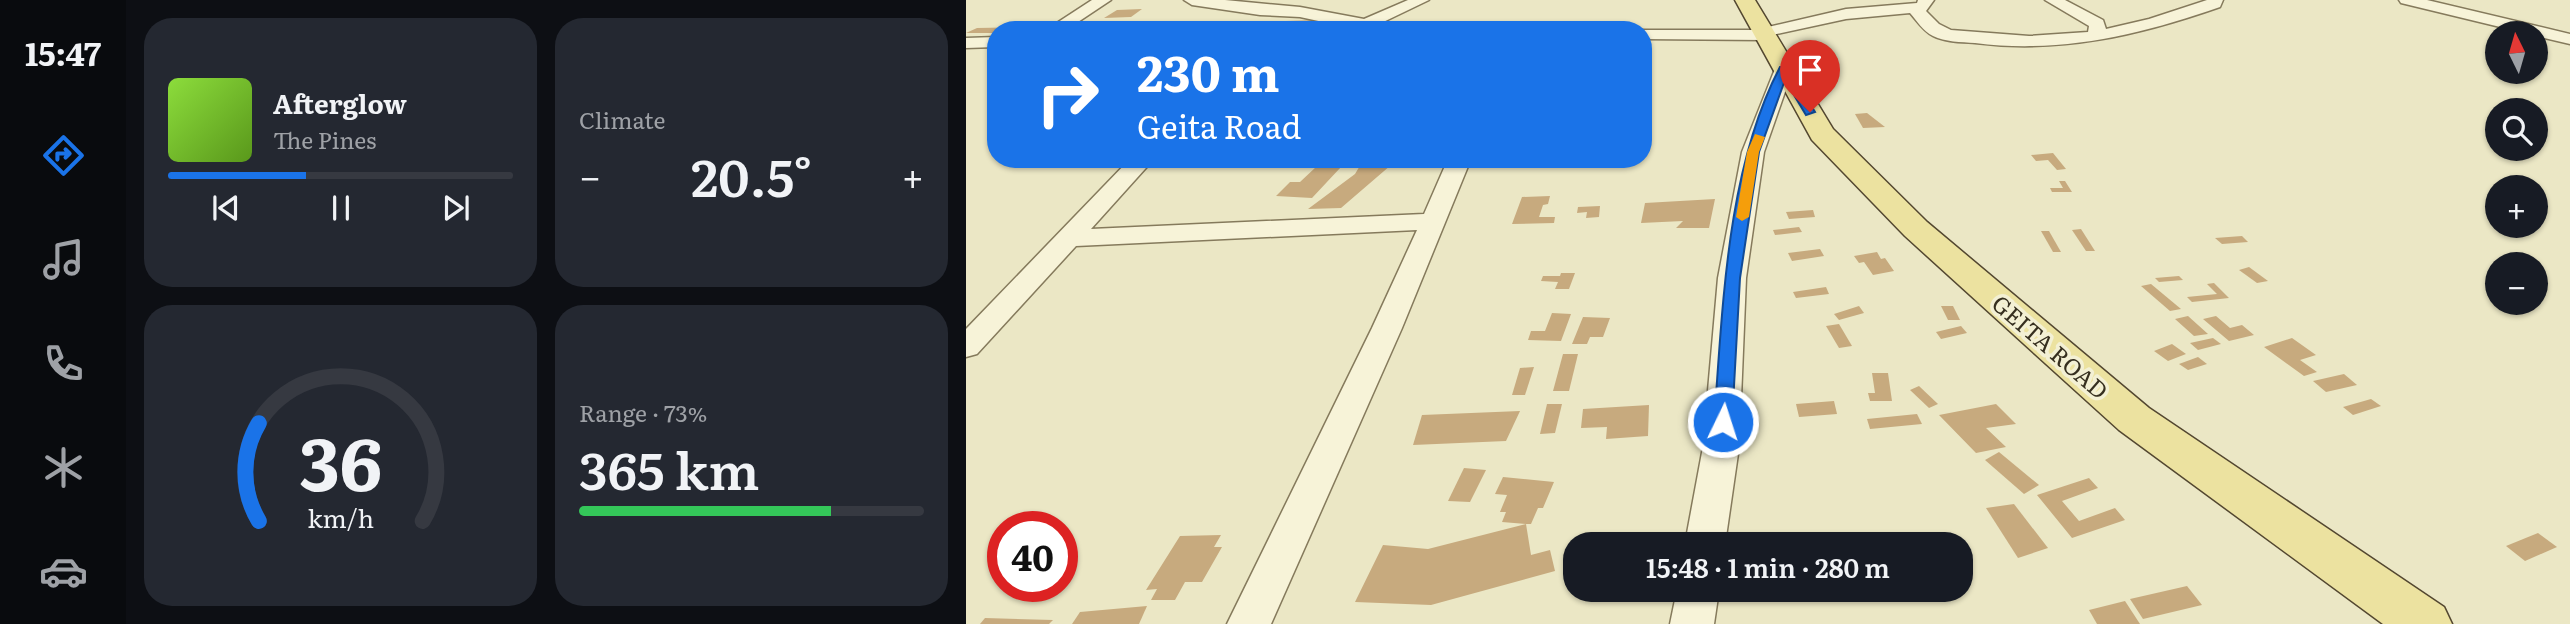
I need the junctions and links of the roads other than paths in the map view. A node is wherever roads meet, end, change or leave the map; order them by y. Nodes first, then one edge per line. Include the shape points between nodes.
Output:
1 (1103, 0) edge
2 (1192, 0) edge
3 (1421, 0) edge
4 (1745, 0) edge
5 (2053, 0) edge
6 (2215, 0) edge
7 (2407, 0) edge
8 (1920, 4) edge
9 (1271, 10) junction
10 (1069, 21) edge
11 (1260, 21) edge
12 (1341, 21) edge
13 (1380, 21) edge
14 (1763, 33) junction
15 (1652, 34) edge
16 (2097, 34) junction
17 (2570, 39) edge
18 (987, 42) edge
19 (966, 43) edge
20 (2548, 47) edge
21 (2570, 47) edge
22 (1784, 69) junction
23 (1135, 168) edge
24 (1456, 168) edge
25 (1434, 221) junction
26 (1069, 238) junction
27 (966, 347) edge
28 (1707, 532) edge
29 (1696, 602) edge
30 (1249, 624) edge
31 (1692, 624) edge
32 (2425, 624) edge

1 - 10 street
2 - 9 street
3 - 13 street
4 - 14 main road, GEITA ROAD
5 - 16 street via 2097,24
6 - 16 street via 2188,13
7 - 17 street
8 - 14 street via 1846,14
8 - 16 street via 1931,27 1941,33 1987,40 2047,41
9 - 11 street
9 - 12 street
14 - 15 street
14 - 22 main road, GEITA ROAD
18 - 19 street
20 - 21 street
22 - 28 street via 1751,164 1732,278 1721,447
22 - 32 main road, GEITA ROAD via 1822,134 1916,229 2134,419
23 - 26 street
24 - 25 street
25 - 26 street
25 - 30 street
26 - 27 street
29 - 31 street

